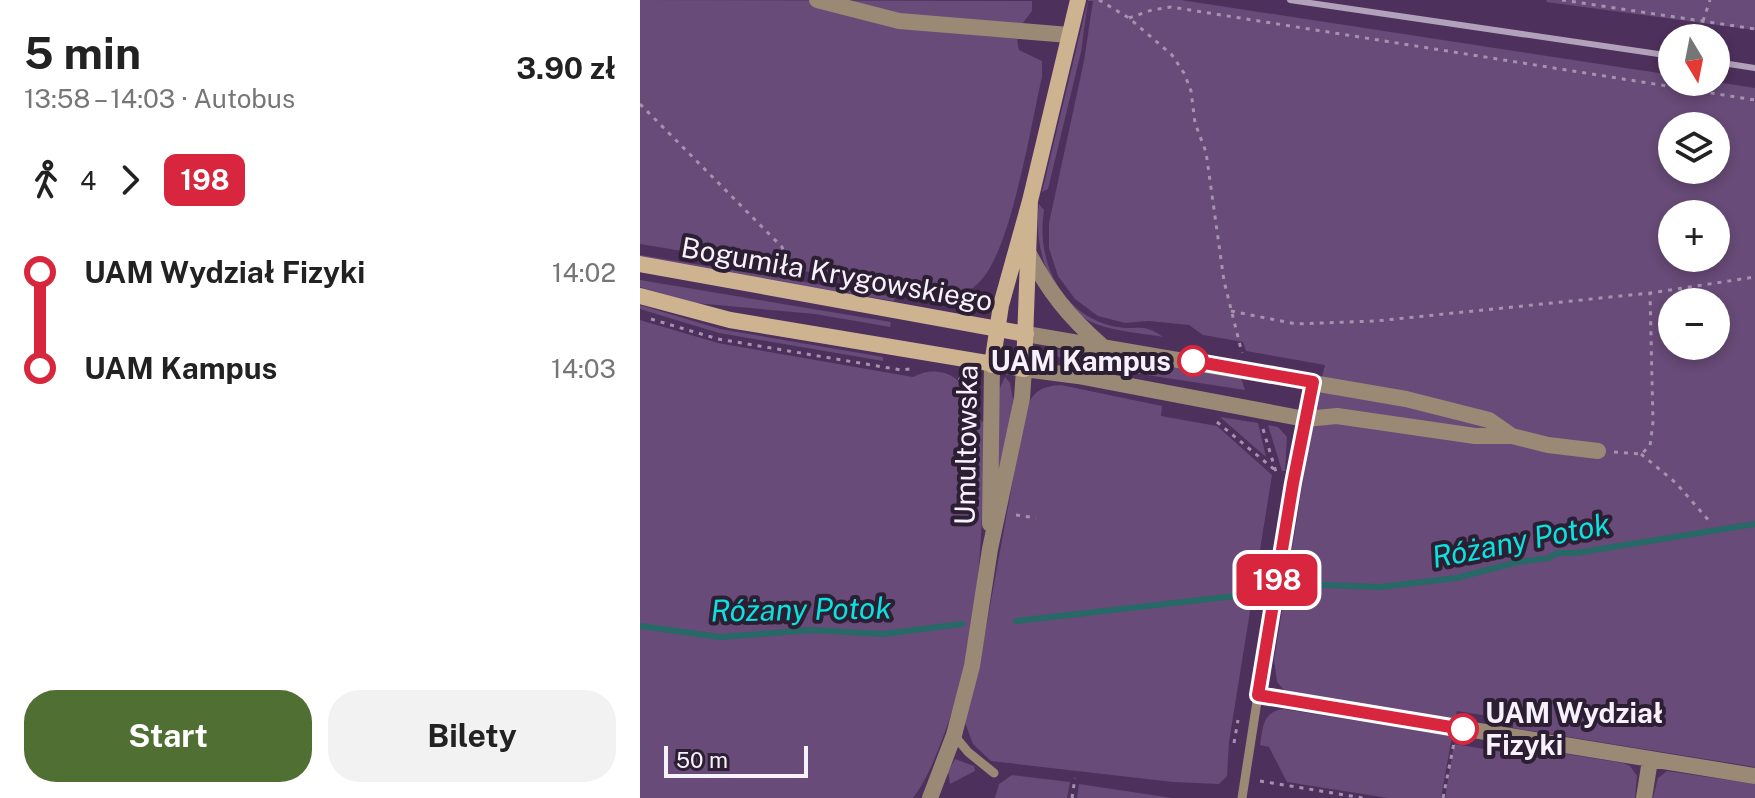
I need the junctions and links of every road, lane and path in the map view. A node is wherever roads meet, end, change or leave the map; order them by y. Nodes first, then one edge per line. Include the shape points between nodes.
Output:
1 (817, 0) edge
2 (1078, 0) edge
3 (1099, 0) edge
4 (1562, 0) edge
5 (1710, 0) edge
6 (1129, 18) junction
7 (1703, 21) junction
8 (1755, 29) edge
9 (1069, 35) junction
10 (1755, 100) edge
11 (640, 104) edge
12 (1030, 201) junction
13 (1028, 252) junction
14 (640, 264) edge
15 (792, 274) dead end
16 (1755, 277) edge
17 (1650, 293) junction
18 (640, 296) edge
19 (1231, 311) junction
20 (998, 329) junction
21 (1026, 334) junction
22 (1103, 347) junction
23 (992, 365) junction
24 (894, 369) dead end
25 (914, 369) dead end
26 (1024, 369) junction
27 (1247, 370) junction
28 (954, 374) dead end
29 (1313, 382) junction
30 (975, 397) dead end
31 (1258, 411) junction
32 (1305, 419) junction
33 (1206, 420) dead end
34 (1512, 436) junction
35 (1598, 451) joint
36 (1641, 454) junction
37 (999, 513) junction
38 (1036, 518) dead end
39 (1710, 522) dead end
40 (990, 549) junction
41 (1258, 695) junction
42 (1238, 718) dead end
43 (954, 735) junction
44 (1454, 741) dead end
45 (1234, 743) dead end
46 (1650, 760) junction
47 (994, 773) dead end
48 (1755, 776) edge
49 (1075, 778) dead end
50 (1244, 778) junction
51 (930, 798) edge
52 (1072, 798) edge
53 (1242, 798) edge
54 (1363, 798) edge
55 (1443, 798) edge
56 (1644, 798) edge

1 - 9 street via 899,21
2 - 9 street, Umultowska
3 - 6 path
4 - 7 path
5 - 7 path
6 - 10 path via 1171,7
6 - 19 path via 1172,55 1191,91
7 - 8 path
9 - 12 street, Umultowska
11 - 15 path via 782,247
12 - 13 street, Umultowska
12 - 20 street, Umultowska
13 - 21 street, Umultowska
13 - 22 street via 1062,308
14 - 20 street, Bogumiła Krygowskiego
16 - 17 path
17 - 19 path via 1376,321 1296,324
17 - 36 path via 1653,422 1650,446
18 - 23 street via 730,320
19 - 27 path
20 - 21 street, Bogumiła Krygowskiego
20 - 23 street, Umultowska
21 - 22 street
21 - 26 street, Umultowska
22 - 27 street
23 - 26 street
23 - 40 street, Umultowska
24 - 25 path
26 - 31 street
26 - 37 street, Umultowska
27 - 29 street
28 - 30 path
29 - 32 street
29 - 34 street via 1489,420
31 - 32 street
31 - 33 path via 1276,472 1219,422
32 - 34 street via 1337,416 1475,436
32 - 41 street
34 - 35 street
35 - 36 path
36 - 39 path
37 - 38 path
37 - 40 street, Umultowska
40 - 43 street, Umultowska via 972,666
41 - 46 street
41 - 50 lane
42 - 45 path
43 - 47 lane
43 - 51 street, Umultowska
44 - 55 path
46 - 48 street
46 - 56 street
49 - 52 path
50 - 53 lane
50 - 54 path

